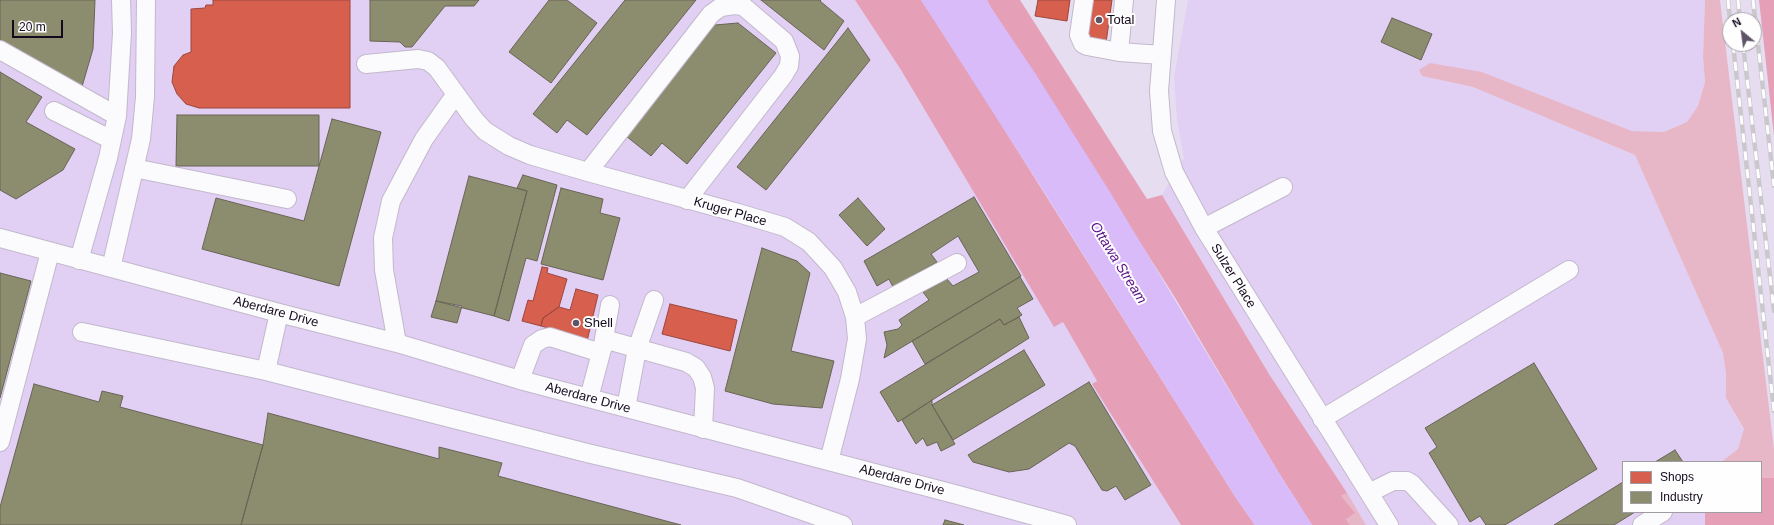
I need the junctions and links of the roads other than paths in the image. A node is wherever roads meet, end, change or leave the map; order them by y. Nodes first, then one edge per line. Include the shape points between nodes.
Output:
1 (122, 0) edge
2 (146, 0) edge
3 (1084, 0) edge
4 (1124, 0) edge
5 (1166, 0) edge
6 (0, 50) edge
7 (1119, 52) junction
8 (1162, 55) junction
9 (366, 64) dead end
10 (451, 87) junction
11 (54, 111) dead end
12 (117, 116) junction
13 (112, 140) junction
14 (134, 168) junction
15 (588, 172) junction
16 (1283, 187) dead end
17 (286, 199) dead end
18 (687, 200) junction
19 (1204, 228) junction
20 (0, 238) edge
21 (50, 252) junction
22 (79, 260) junction
23 (957, 263) dead end
24 (111, 268) junction
25 (1569, 270) dead end
26 (654, 300) dead end
27 (610, 305) dead end
28 (279, 313) junction
29 (855, 317) junction
30 (82, 332) dead end
31 (397, 343) junction
32 (603, 346) junction
33 (637, 349) junction
34 (266, 372) junction
35 (520, 380) junction
36 (589, 398) junction
37 (626, 408) junction
38 (1322, 419) junction
39 (703, 429) junction
40 (0, 442) edge
41 (829, 461) junction
42 (1369, 493) junction
43 (1661, 513) edge
44 (843, 525) edge
45 (1067, 525) edge
46 (1389, 525) edge
47 (1449, 525) edge
48 (1642, 525) edge

1 - 12 street
2 - 14 street via 145,97 141,139
3 - 7 street via 1080,40 1087,46
4 - 7 street
5 - 8 street, Sulzer Place
6 - 12 street
7 - 8 street
8 - 19 street, Sulzer Place via 1159,91 1162,131 1174,172
9 - 10 street, Kruger Place via 418,59 428,61 437,68
10 - 15 street, Kruger Place via 485,131 509,146
10 - 31 street via 391,201 383,238 384,270
11 - 13 street
12 - 13 street
13 - 22 street
14 - 17 street
14 - 24 street
15 - 18 street, Kruger Place
15 - 18 street via 711,14 721,7 743,6 784,42 790,56 789,66
16 - 19 street
18 - 29 street, Kruger Place via 785,227 809,242 833,268 847,292
19 - 38 street, Sulzer Place
20 - 21 street, Aberdare Drive
21 - 22 street, Aberdare Drive
21 - 40 street
22 - 24 street, Aberdare Drive
23 - 29 street
24 - 28 street, Aberdare Drive
25 - 38 street
26 - 33 street
27 - 32 street
28 - 31 street, Aberdare Drive
28 - 34 street
29 - 41 street, Kruger Place via 857,339 850,379
30 - 34 street
31 - 35 street, Aberdare Drive
32 - 33 street
32 - 35 street via 550,337 542,338 533,345
32 - 36 street
33 - 37 street
33 - 39 street via 686,362 696,368 705,388
34 - 44 street via 737,488
35 - 36 street, Aberdare Drive
36 - 37 street, Aberdare Drive
37 - 39 street, Aberdare Drive
38 - 42 street, Sulzer Place
39 - 41 street, Aberdare Drive
41 - 45 street, Aberdare Drive
42 - 46 street, Sulzer Place
42 - 47 street via 1393,481 1407,481
43 - 48 street

